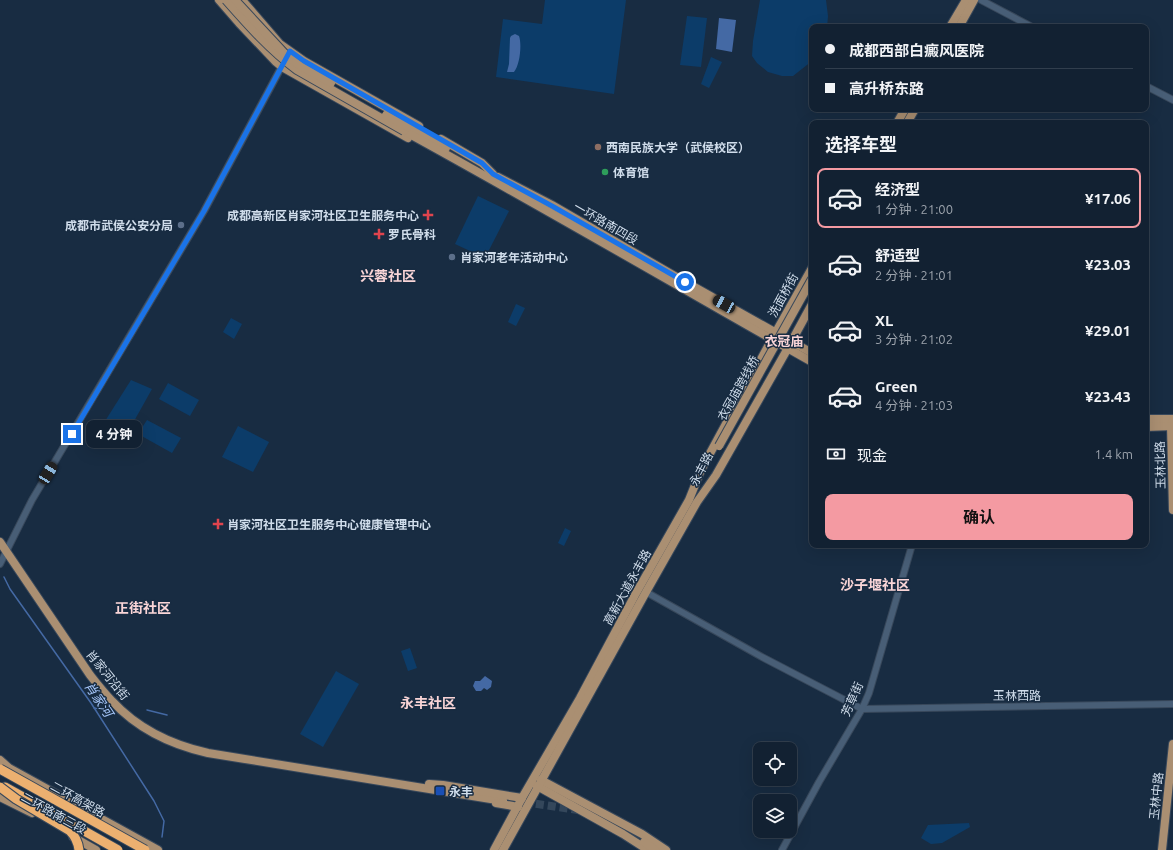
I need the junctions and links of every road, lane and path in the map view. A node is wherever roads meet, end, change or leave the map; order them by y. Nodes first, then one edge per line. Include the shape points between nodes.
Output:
1 (219, 0) edge
2 (226, 0) edge
3 (235, 0) edge
4 (242, 0) edge
5 (966, 0) edge
6 (974, 0) edge
7 (981, 0) edge
8 (952, 24) edge
9 (961, 24) edge
10 (1026, 24) edge
11 (290, 51) junction
12 (282, 67) junction
13 (1149, 88) edge
14 (1173, 100) edge
15 (406, 129) junction
16 (493, 177) junction
17 (809, 273) edge
18 (809, 285) edge
19 (809, 295) edge
20 (809, 310) edge
21 (774, 336) junction
22 (790, 345) junction
23 (809, 352) edge
24 (809, 360) edge
25 (1149, 419) edge
26 (1173, 423) edge
27 (1149, 427) edge
28 (723, 446) junction
29 (689, 500) junction
30 (697, 502) junction
31 (1173, 510) edge
32 (0, 542) edge
33 (911, 548) edge
34 (7, 552) junction
35 (0, 564) edge
36 (646, 592) junction
37 (1173, 704) edge
38 (862, 709) junction
39 (1173, 744) edge
40 (0, 760) edge
41 (0, 769) edge
42 (539, 783) junction
43 (417, 785) junction
44 (0, 786) edge
45 (0, 798) edge
46 (522, 798) junction
47 (502, 800) dead end
48 (518, 807) junction
49 (91, 849) edge
50 (79, 850) edge
51 (118, 850) edge
52 (145, 850) edge
53 (158, 850) edge
54 (496, 850) edge
55 (648, 850) edge
56 (655, 850) edge
57 (659, 850) edge
58 (666, 850) edge
59 (782, 850) edge
60 (1162, 850) edge

1 - 12 main road
2 - 15 main road, bridge via 282,59 297,70
3 - 15 main road, bridge via 285,54 299,65
4 - 11 main road via 280,44
5 - 8 main road
6 - 9 main road
7 - 10 street
11 - 12 street
11 - 16 main road via 482,163
12 - 16 main road via 459,167 480,176
12 - 34 street via 204,211 32,500
13 - 14 street
15 - 16 main road, 一环路南四段
16 - 21 main road, 一环路南四段 via 552,206
17 - 21 main road, 洗面桥街
18 - 28 main road, 衣冠庙跨线桥, bridge
19 - 28 main road, 衣冠庙跨线桥
20 - 22 main road
21 - 22 main road, 一环路南四段
21 - 29 main road, 高新大道永丰路 via 701,470
22 - 23 main road
22 - 24 main road
22 - 30 main road, 高新大道永丰路 via 716,475
25 - 26 main road
26 - 27 main road
26 - 31 main road, 玉林北路
28 - 29 main road, 永丰路
28 - 30 main road, 永丰路
29 - 46 main road, 高新大道永丰路
30 - 36 main road, 高新大道永丰路
32 - 34 main road, 肖家河沿街
33 - 38 street, 芳草街 via 869,693
34 - 35 street
34 - 43 main road, 肖家河沿街 via 90,675 113,702 146,728 170,741 208,753
36 - 38 street
36 - 42 main road, 高新大道永丰路
37 - 38 street, 玉林西路
38 - 59 street, 芳草街
39 - 60 main road, 玉林中路
40 - 53 main road, 二环路南三段 via 9,768
41 - 52 highway, 二环高架路, bridge
42 - 54 main road, 高新大道永丰路
42 - 55 main road
42 - 58 main road via 642,834
43 - 46 main road via 444,785
43 - 47 main road
43 - 48 main road via 442,794
44 - 50 highway, bridge via 16,799 70,831 78,842
44 - 51 highway, 二环高架路, bridge
45 - 49 main road, 二环路南三段 via 32,812
46 - 48 main road, 高新大道永丰路
48 - 54 main road, 高新大道永丰路
56 - 57 main road via 618,826

